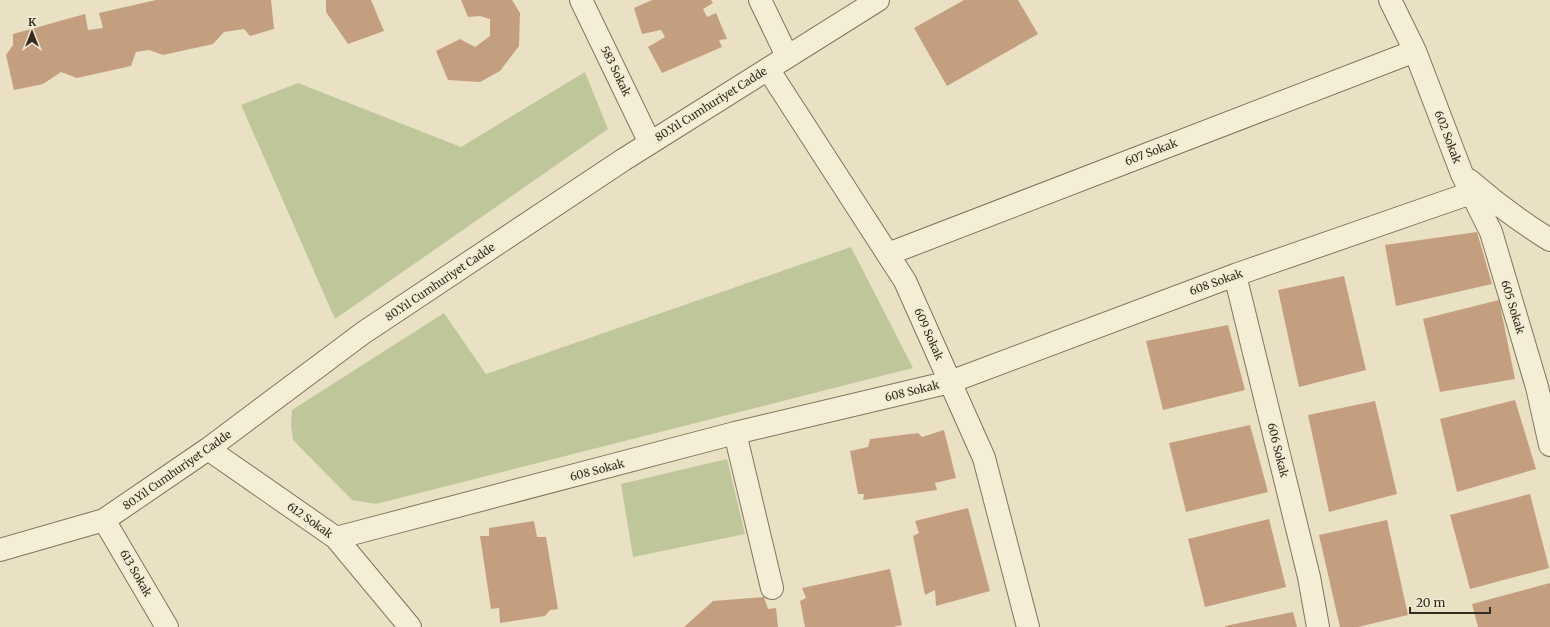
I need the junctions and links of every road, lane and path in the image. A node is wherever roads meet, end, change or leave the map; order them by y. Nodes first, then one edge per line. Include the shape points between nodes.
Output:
1 (581, 0) edge
2 (760, 0) edge
3 (878, 0) edge
4 (1390, 0) edge
5 (1415, 51) junction
6 (787, 56) junction
7 (768, 69) junction
8 (650, 143) junction
9 (1462, 174) junction
10 (1471, 193) junction
11 (1550, 240) edge
12 (888, 254) junction
13 (1235, 274) junction
14 (950, 382) junction
15 (735, 433) junction
16 (1550, 445) edge
17 (208, 449) junction
18 (104, 520) junction
19 (336, 538) junction
20 (0, 550) edge
21 (772, 588) dead end
22 (167, 627) edge
23 (410, 627) edge
24 (1028, 627) edge
25 (1318, 627) edge

1 - 8 street, 583 Sokak
2 - 6 street
3 - 6 street, 80.Yıl Cumhuriyet Cadde
4 - 5 street, 602 Sokak
5 - 9 street, 602 Sokak
5 - 12 street, 607 Sokak
6 - 7 street, 80.Yıl Cumhuriyet Cadde
7 - 8 street, 80.Yıl Cumhuriyet Cadde
7 - 12 street, 609 Sokak
8 - 17 street, 80.Yıl Cumhuriyet Cadde via 363,333
9 - 10 street, 605 Sokak
9 - 11 street, 602 Sokak via 1526,226
10 - 13 street, 608 Sokak
10 - 16 street, 605 Sokak via 1491,232 1537,386
12 - 14 street, 609 Sokak via 905,281
13 - 14 street, 608 Sokak
13 - 25 street, 606 Sokak via 1309,577
14 - 15 street, 608 Sokak
14 - 24 street, 609 Sokak via 984,458
15 - 19 street, 608 Sokak
15 - 21 street
17 - 18 street, 80.Yıl Cumhuriyet Cadde
17 - 19 street, 612 Sokak
18 - 20 street, 80.Yıl Cumhuriyet Cadde
18 - 22 street, 613 Sokak
19 - 23 street, 612 Sokak

